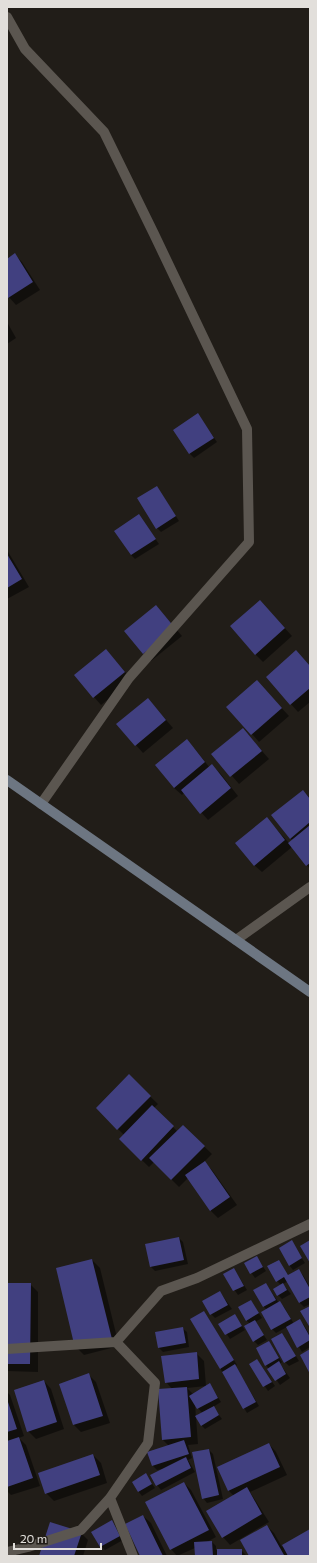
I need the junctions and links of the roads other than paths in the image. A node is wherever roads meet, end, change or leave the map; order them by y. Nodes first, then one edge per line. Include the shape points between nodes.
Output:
1 (7, 17) edge
2 (7, 780) edge
3 (41, 804) junction
4 (310, 887) edge
5 (236, 940) junction
6 (310, 992) edge
7 (310, 1224) edge
8 (116, 1342) junction
9 (7, 1349) edge
10 (110, 1498) junction
11 (7, 1552) edge
12 (133, 1556) edge

1 - 3 street via 25,49 104,132 247,429 249,542 129,678
2 - 3 street
3 - 5 street
4 - 5 street
5 - 6 street
7 - 8 street via 197,1278 160,1292
8 - 9 street
8 - 10 street via 155,1383 148,1443
10 - 11 street via 82,1530
10 - 12 street

